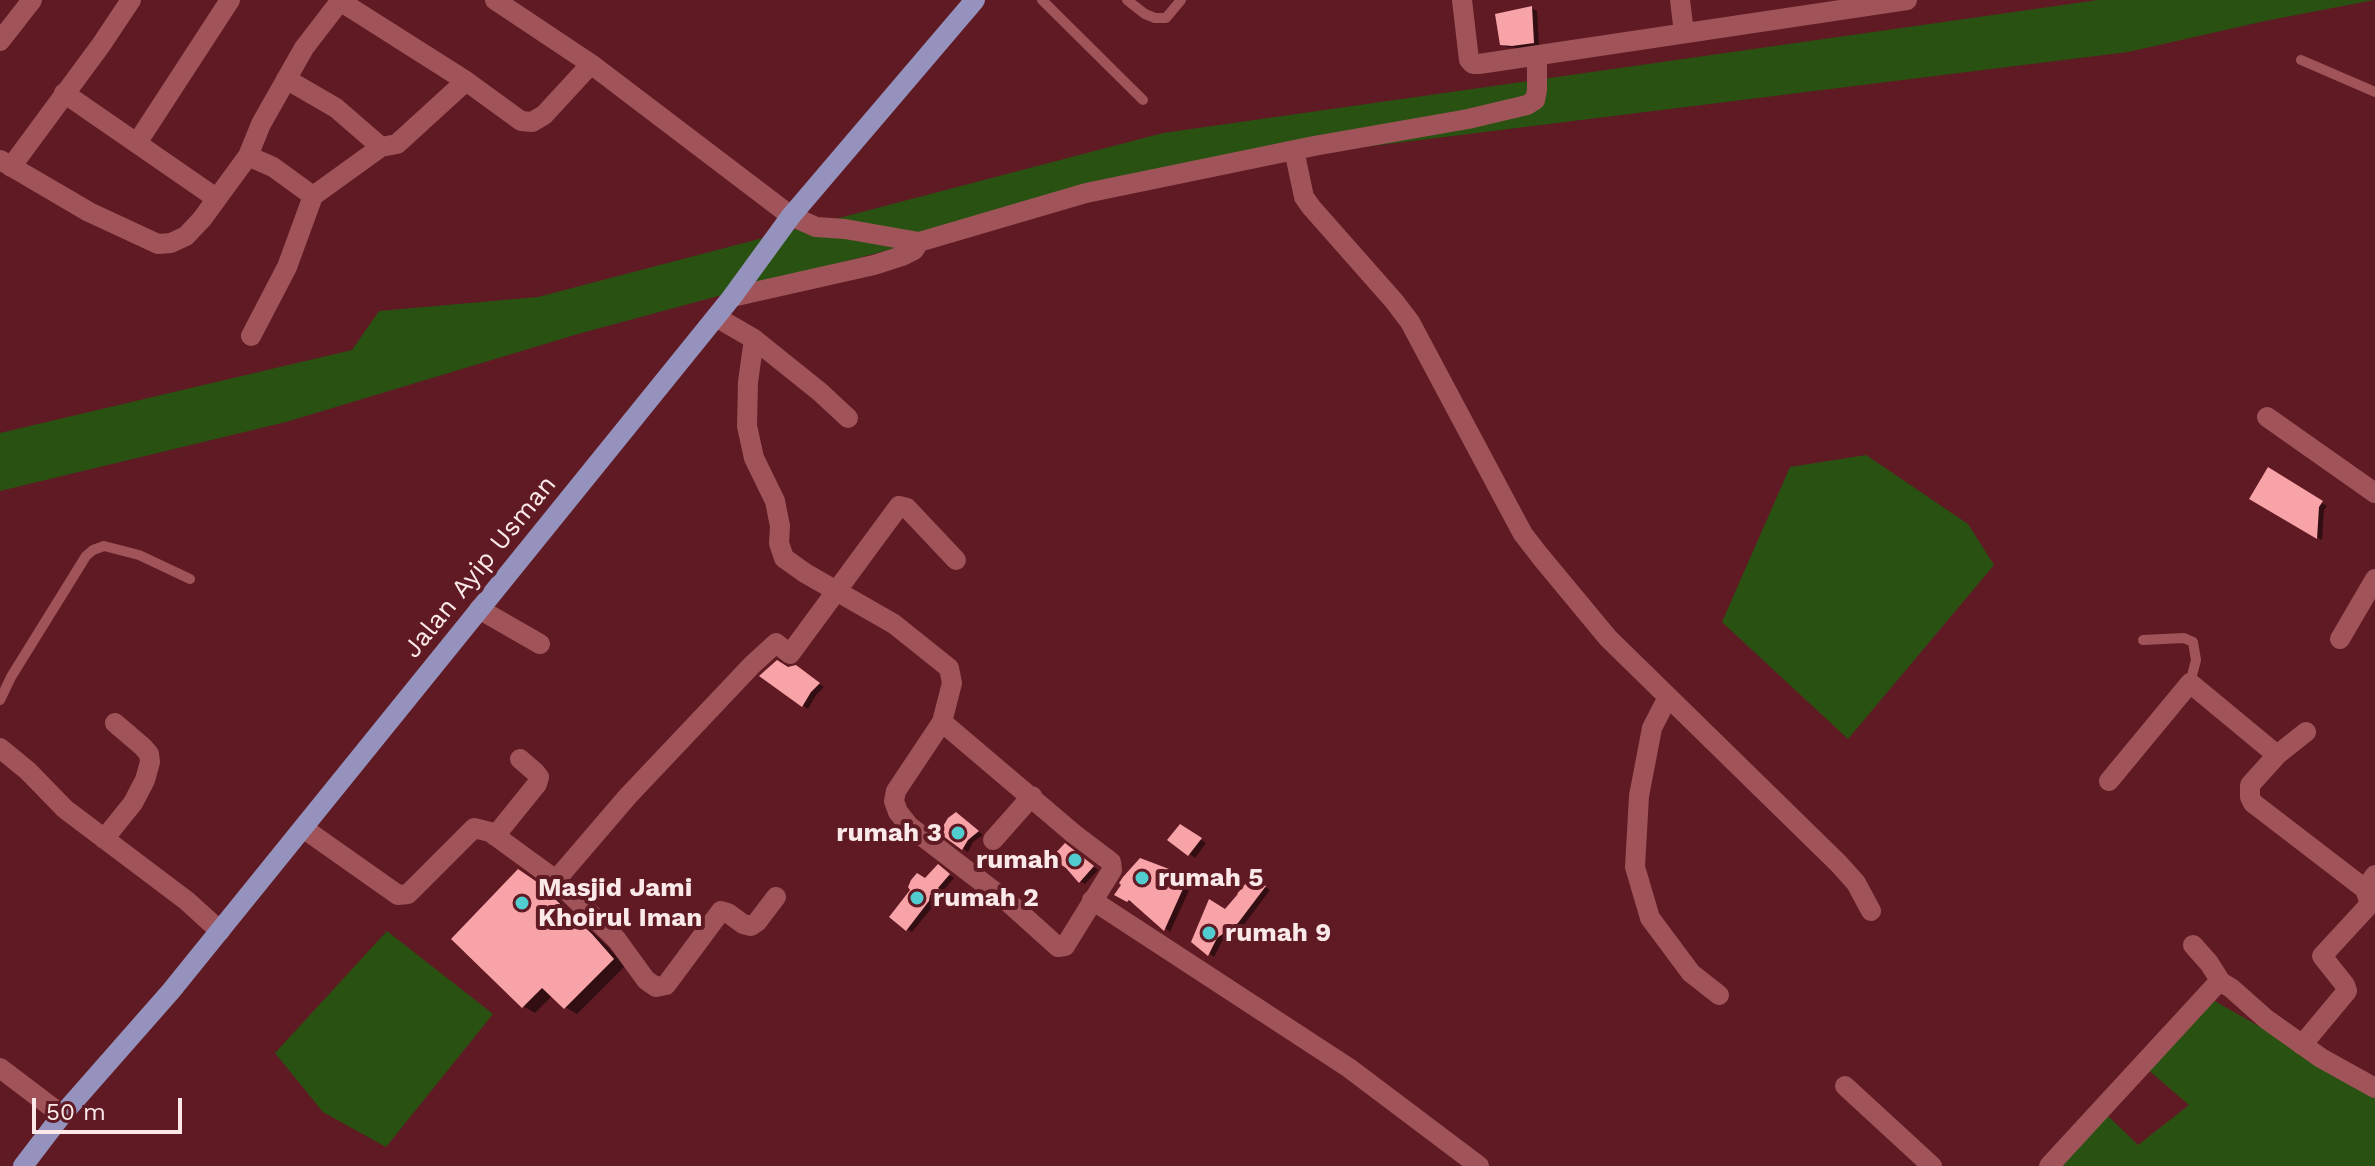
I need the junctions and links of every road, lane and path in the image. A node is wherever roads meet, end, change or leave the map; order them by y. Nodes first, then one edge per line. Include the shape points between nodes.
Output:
1 (32, 0) edge
2 (131, 0) edge
3 (230, 0) edge
4 (340, 0) edge
5 (975, 0) edge
6 (1042, 0) edge
7 (1127, 0) edge
8 (1181, 0) edge
9 (1462, 0) edge
10 (1680, 0) edge
11 (1907, 0) edge
12 (502, 2) edge
13 (1684, 33) junction
14 (0, 41) edge
15 (1537, 57) junction
16 (2301, 60) dead end
17 (591, 64) junction
18 (286, 79) junction
19 (466, 81) junction
20 (2375, 92) edge
21 (64, 93) junction
22 (1143, 100) dead end
23 (137, 143) junction
24 (381, 147) junction
25 (1294, 150) junction
26 (248, 156) junction
27 (5, 164) edge
28 (313, 196) junction
29 (216, 198) junction
30 (791, 216) junction
31 (919, 242) junction
32 (732, 297) junction
33 (716, 317) junction
34 (251, 336) dead end
35 (754, 339) junction
36 (2267, 417) dead end
37 (848, 418) dead end
38 (2375, 493) edge
39 (956, 560) dead end
40 (190, 579) dead end
41 (2375, 579) edge
42 (837, 591) junction
43 (479, 609) junction
44 (2340, 639) dead end
45 (2143, 640) dead end
46 (540, 644) dead end
47 (2190, 683) junction
48 (1668, 697) junction
49 (0, 700) edge
50 (942, 722) junction
51 (115, 723) dead end
52 (2306, 732) dead end
53 (0, 748) edge
54 (2277, 755) junction
55 (520, 759) dead end
56 (2109, 781) dead end
57 (1032, 796) junction
58 (303, 828) junction
59 (495, 836) junction
60 (104, 839) junction
61 (993, 840) dead end
62 (556, 880) junction
63 (2370, 882) edge
64 (776, 897) dead end
65 (1092, 900) junction
66 (1871, 911) dead end
67 (220, 931) junction
68 (2193, 945) dead end
69 (2221, 982) junction
70 (1719, 995) dead end
71 (2302, 1045) junction
72 (0, 1068) edge
73 (1845, 1086) dead end
74 (2375, 1088) edge
75 (62, 1115) junction
76 (23, 1166) edge
77 (1479, 1166) edge
78 (1932, 1166) edge
79 (2049, 1166) edge

1 - 14 street
2 - 21 street
3 - 23 street
4 - 18 street
4 - 19 street
5 - 30 main road, Jalan Ayip Usman
6 - 22 lane
7 - 8 lane via 1155,18 1166,18
9 - 15 street via 1473,64
10 - 13 street
11 - 13 street
12 - 17 street
13 - 15 street
15 - 25 street via 1535,100 1527,105
16 - 20 lane
17 - 19 street via 532,122 521,121
17 - 30 street
18 - 24 street via 336,108
18 - 26 street
19 - 24 street via 397,144
21 - 23 street
21 - 27 street
23 - 29 street
24 - 28 street
25 - 31 street via 1086,193
25 - 48 street via 1304,197 1410,322 1523,534 1608,638
26 - 28 street
26 - 29 street
27 - 29 street via 89,212 165,245 186,236
28 - 34 street via 287,267
30 - 31 street via 816,227
30 - 32 main road, Jalan Ayip Usman
31 - 32 street via 914,250 874,265
32 - 33 main road, Jalan Ayip Usman
33 - 35 street
33 - 43 main road, Jalan Ayip Usman
35 - 37 street
35 - 42 street via 747,426 754,458 775,501 779,543 784,558
36 - 38 street
39 - 42 street via 907,508 899,506
40 - 49 lane via 139,555 104,546 93,550
41 - 44 street
42 - 50 street via 894,624 949,668 952,683
42 - 62 street via 790,654 776,643 628,796
43 - 46 street
43 - 58 main road, Jalan Ayip Usman
45 - 47 lane via 2193,642 2196,660
47 - 54 street
47 - 56 street
48 - 66 street via 1839,864
48 - 70 street via 1652,728 1641,783 1635,867 1650,918 1691,973
50 - 57 street
50 - 65 street via 896,791 898,812 909,826 1058,947 1065,946
51 - 60 street via 143,747 150,762 133,803
52 - 54 street
53 - 60 street
54 - 63 street via 2250,785 2253,803
55 - 59 street via 539,777 537,784
57 - 61 street
57 - 65 street via 1111,862 1112,870
58 - 59 street via 398,895 408,894 474,828
58 - 67 main road, Jalan Ayip Usman
59 - 62 street
60 - 67 street
62 - 64 street via 656,987 666,985 721,911 751,926
63 - 71 street via 2370,904 2322,956 2347,991
65 - 77 street via 1349,1068
67 - 75 main road, Jalan Ayip Usman
68 - 69 street
69 - 71 street
69 - 79 street
71 - 74 street
72 - 75 street
73 - 78 street
75 - 76 main road, Jalan Ayip Usman

